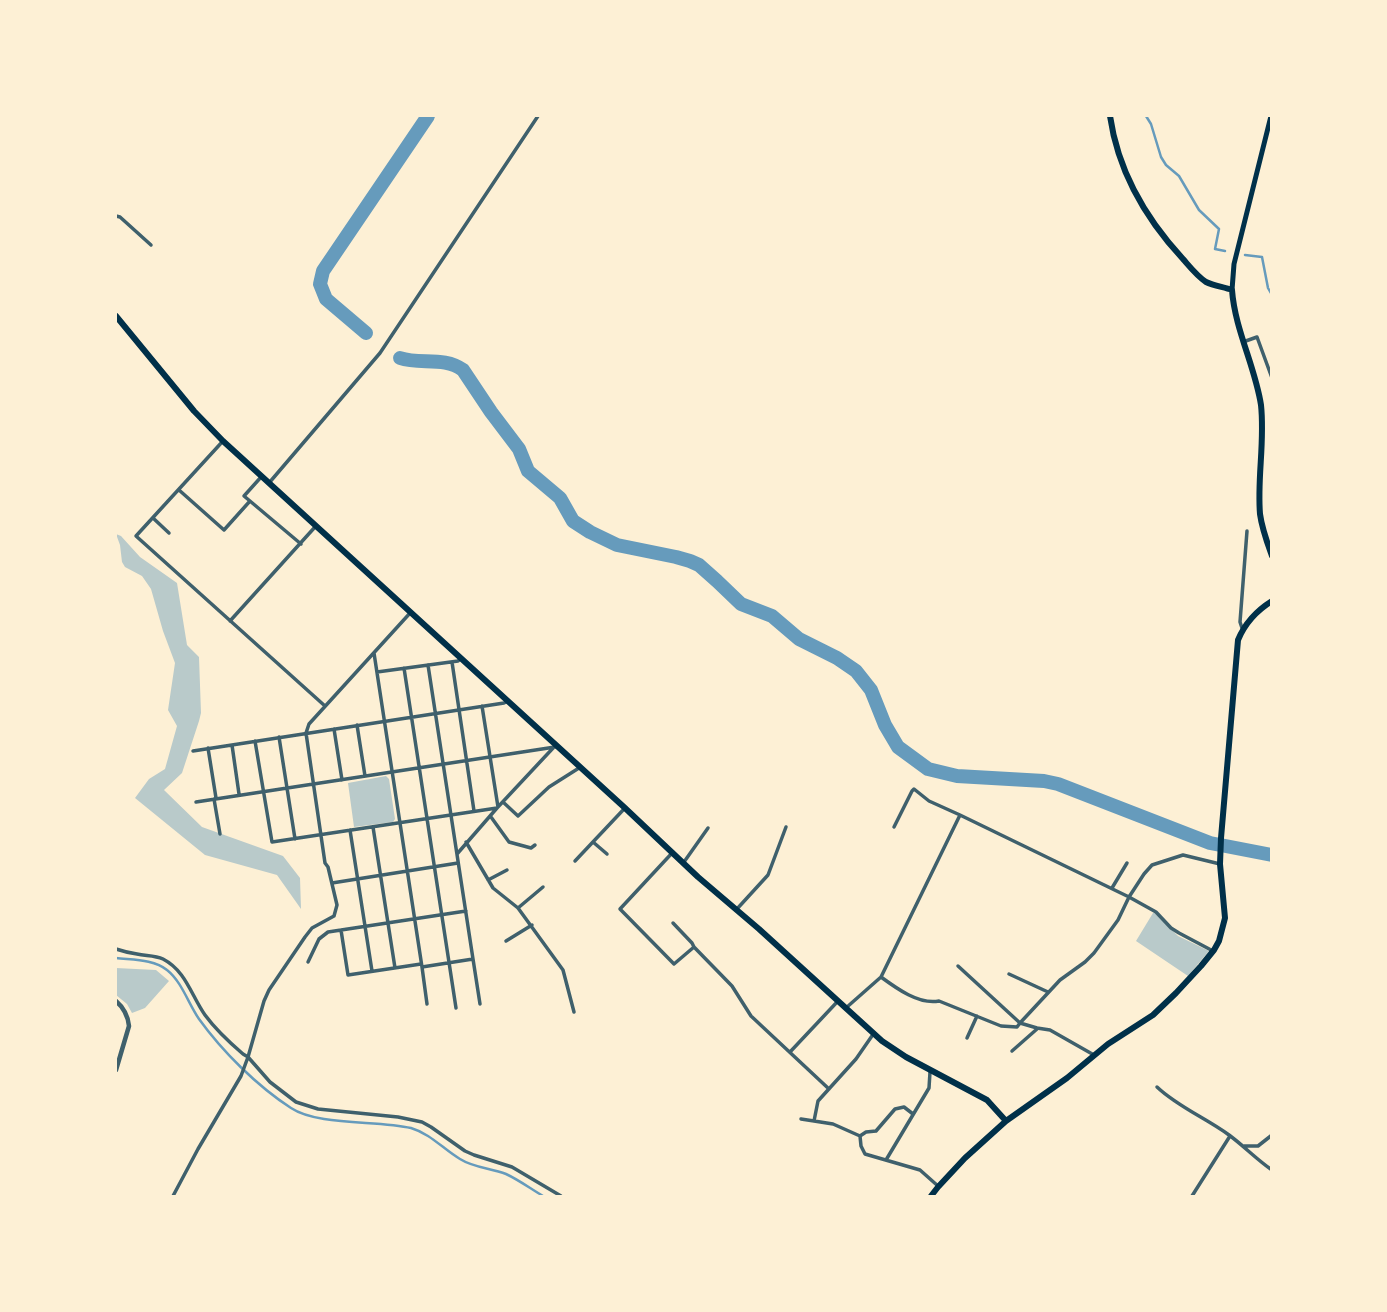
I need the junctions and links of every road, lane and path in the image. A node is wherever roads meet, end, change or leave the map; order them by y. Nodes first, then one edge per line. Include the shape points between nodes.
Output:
1 (538, 116) edge
2 (1110, 116) edge
3 (1271, 116) edge
4 (116, 216) edge
5 (151, 245) dead end
6 (1232, 290) junction
7 (116, 316) edge
8 (1243, 342) junction
9 (1272, 379) edge
10 (223, 441) junction
11 (262, 476) junction
12 (269, 483) junction
13 (179, 490) junction
14 (250, 500) junction
15 (152, 518) junction
16 (316, 526) junction
17 (1247, 531) dead end
18 (169, 533) dead end
19 (301, 544) junction
20 (1272, 556) edge
21 (1272, 601) edge
22 (411, 612) junction
23 (230, 621) junction
24 (1242, 630) junction
25 (374, 653) junction
26 (461, 658) junction
27 (452, 662) junction
28 (428, 665) junction
29 (404, 668) junction
30 (376, 673) junction
31 (508, 701) junction
32 (325, 706) junction
33 (482, 706) junction
34 (459, 710) junction
35 (435, 713) junction
36 (411, 717) junction
37 (384, 721) junction
38 (357, 725) junction
39 (334, 729) junction
40 (306, 733) junction
41 (279, 737) junction
42 (256, 741) junction
43 (232, 745) junction
44 (556, 746) junction
45 (208, 748) junction
46 (193, 751) dead end
47 (490, 757) junction
48 (467, 760) junction
49 (443, 764) junction
50 (581, 767) junction
51 (420, 768) junction
52 (392, 772) junction
53 (365, 776) junction
54 (342, 780) junction
55 (314, 784) junction
56 (287, 788) junction
57 (264, 792) junction
58 (240, 795) junction
59 (215, 799) junction
60 (196, 802) dead end
61 (503, 802) junction
62 (497, 808) junction
63 (625, 808) junction
64 (474, 811) junction
65 (451, 815) junction
66 (960, 815) junction
67 (491, 817) junction
68 (427, 819) junction
69 (400, 823) junction
70 (373, 827) junction
71 (786, 827) dead end
72 (894, 827) dead end
73 (708, 828) dead end
74 (350, 830) junction
75 (220, 834) dead end
76 (321, 835) junction
77 (295, 839) junction
78 (466, 842) junction
79 (593, 842) junction
80 (535, 845) dead end
81 (673, 852) junction
82 (607, 853) dead end
83 (457, 854) junction
84 (575, 860) dead end
85 (684, 862) junction
86 (459, 863) junction
87 (1127, 863) dead end
88 (1220, 864) junction
89 (435, 867) junction
90 (507, 870) dead end
91 (407, 871) junction
92 (381, 875) junction
93 (357, 879) junction
94 (488, 880) junction
95 (332, 883) junction
96 (543, 887) dead end
97 (1112, 889) junction
98 (1129, 897) junction
99 (518, 908) junction
100 (736, 910) junction
101 (466, 911) junction
102 (442, 915) junction
103 (414, 919) junction
104 (388, 923) junction
105 (673, 923) dead end
106 (532, 925) junction
107 (365, 927) junction
108 (341, 930) junction
109 (506, 941) dead end
110 (694, 947) junction
111 (116, 949) edge
112 (1213, 951) junction
113 (473, 959) junction
114 (308, 962) dead end
115 (449, 963) junction
116 (422, 966) junction
117 (958, 966) dead end
118 (395, 968) junction
119 (372, 971) junction
120 (1009, 974) dead end
121 (880, 977) junction
122 (1048, 992) junction
123 (116, 1001) edge
124 (838, 1002) junction
125 (427, 1004) dead end
126 (480, 1004) dead end
127 (456, 1008) dead end
128 (846, 1009) junction
129 (574, 1012) dead end
130 (977, 1016) junction
131 (1020, 1023) junction
132 (1037, 1028) junction
133 (874, 1033) junction
134 (967, 1038) dead end
135 (1012, 1051) dead end
136 (790, 1052) junction
137 (1094, 1055) junction
138 (247, 1059) junction
139 (930, 1069) junction
140 (116, 1070) edge
141 (1157, 1087) dead end
142 (829, 1089) junction
143 (913, 1114) junction
144 (801, 1119) dead end
145 (814, 1121) junction
146 (1006, 1121) junction
147 (1272, 1135) edge
148 (860, 1136) junction
149 (1230, 1136) junction
150 (1242, 1146) junction
151 (885, 1161) junction
152 (1272, 1170) edge
153 (938, 1187) junction
154 (173, 1196) edge
155 (561, 1196) edge
156 (931, 1196) edge
157 (1192, 1196) edge

1 - 12 street via 380,353
2 - 6 main road via 1126,173 1154,225 1201,278
3 - 6 main road
4 - 5 street
6 - 8 main road
7 - 10 main road
8 - 9 street via 1257,337
8 - 20 main road via 1260,403 1260,515
10 - 11 main road
10 - 13 street
11 - 12 main road
11 - 14 street via 244,496
12 - 16 main road
13 - 14 street via 224,530
13 - 15 street
14 - 19 street
15 - 18 street
15 - 23 street via 136,536
16 - 19 street
16 - 22 main road
17 - 24 street
19 - 23 street
21 - 24 main road
22 - 25 street
22 - 26 main road
23 - 32 street
24 - 88 main road
25 - 30 street
25 - 32 street
26 - 27 street
26 - 31 main road
27 - 28 street
27 - 34 street
28 - 29 street
28 - 35 street
29 - 30 street
29 - 36 street
30 - 37 street
31 - 33 street
31 - 44 main road
32 - 40 street
33 - 34 street
33 - 47 street
34 - 35 street
34 - 48 street
35 - 36 street
35 - 49 street
36 - 37 street
36 - 51 street
37 - 38 street
37 - 52 street
38 - 39 street
38 - 53 street
39 - 40 street
39 - 54 street
40 - 41 street
40 - 55 street
41 - 42 street
41 - 56 street
42 - 43 street
42 - 57 street
43 - 45 street
43 - 58 street
44 - 47 street
44 - 50 main road
44 - 61 street
45 - 46 street
45 - 59 street
47 - 48 street
47 - 62 street
48 - 49 street
48 - 64 street
49 - 51 street
49 - 65 street
50 - 61 street via 549,787 518,816
50 - 63 main road
51 - 52 street
51 - 68 street
52 - 53 street
52 - 69 street
53 - 54 street
54 - 55 street
55 - 56 street
55 - 76 street
56 - 57 street
56 - 77 street
57 - 58 street
57 - 77 street via 272,842
58 - 59 street
59 - 60 street
59 - 75 street
61 - 62 street
62 - 64 street
62 - 67 street
63 - 79 street
63 - 81 main road
64 - 65 street
65 - 68 street
65 - 83 street
66 - 72 street via 914,789
66 - 97 street
66 - 121 street
67 - 78 street
67 - 80 street via 509,842
68 - 69 street
68 - 89 street
69 - 70 street
69 - 91 street
70 - 74 street
70 - 92 street
71 - 100 street via 768,875
73 - 85 street
74 - 76 street
74 - 93 street
76 - 77 street
76 - 95 street
78 - 83 street
78 - 94 street
79 - 82 street
79 - 84 street
81 - 85 main road
81 - 110 street via 620,909 674,964
83 - 86 street
85 - 100 main road
86 - 89 street
86 - 101 street
87 - 97 street
88 - 98 street via 1183,855 1152,865
88 - 112 main road via 1225,918
89 - 91 street
89 - 102 street
90 - 94 street
91 - 92 street
91 - 103 street
92 - 93 street
92 - 104 street
93 - 95 street
93 - 107 street
94 - 99 street
95 - 138 street via 337,905 334,916 312,928 269,990
96 - 99 street
97 - 98 street
98 - 112 street
98 - 122 street via 1094,953
99 - 106 street
100 - 124 main road
101 - 102 street
101 - 113 street
102 - 103 street
102 - 115 street
103 - 104 street
103 - 116 street
104 - 107 street
104 - 118 street
105 - 110 street
106 - 109 street
106 - 129 street via 563,970
107 - 108 street
107 - 119 street
108 - 114 street via 323,935
108 - 119 street via 348,975
110 - 136 street via 732,986 751,1016
111 - 138 street via 157,957 174,966 216,1028
112 - 137 main road via 1153,1014
113 - 115 street
113 - 126 street
115 - 116 street
115 - 127 street
116 - 118 street
116 - 125 street
117 - 131 street
118 - 119 street
120 - 122 street
121 - 128 street
121 - 130 street via 918,999 939,1001
122 - 131 street
123 - 140 street via 129,1020
124 - 128 main road
124 - 136 street
128 - 133 main road
130 - 131 street via 1001,1026
130 - 134 street
131 - 132 street
132 - 135 street
132 - 137 street via 1050,1030
133 - 139 main road
133 - 142 street
136 - 142 street
137 - 146 main road
138 - 154 street
138 - 155 street via 296,1102 422,1122 465,1151 512,1167
139 - 143 street via 929,1087
139 - 146 main road via 987,1100
141 - 149 street
142 - 145 street via 818,1101
143 - 148 street via 904,1107 895,1109 876,1131
143 - 151 street
144 - 145 street
145 - 148 street
146 - 153 main road
147 - 150 street via 1258,1146
148 - 151 street via 865,1154
149 - 150 street
149 - 157 street
150 - 152 street
151 - 153 street via 920,1170
153 - 156 main road

